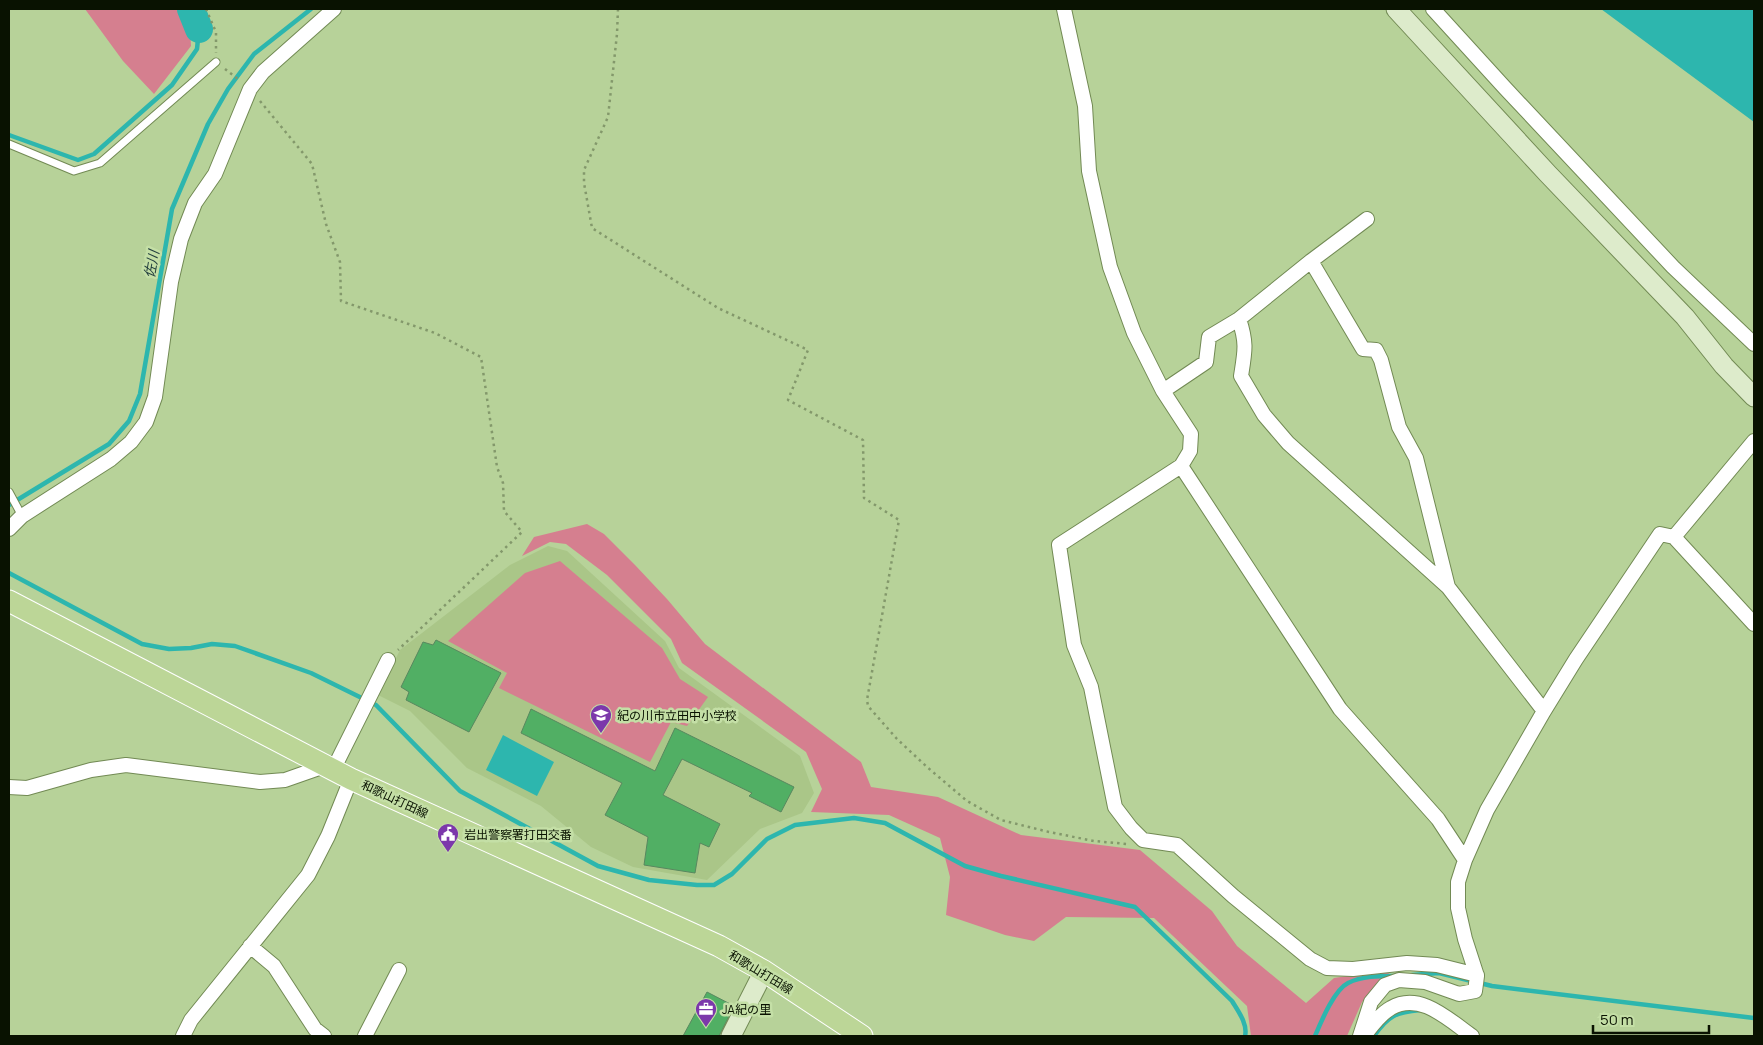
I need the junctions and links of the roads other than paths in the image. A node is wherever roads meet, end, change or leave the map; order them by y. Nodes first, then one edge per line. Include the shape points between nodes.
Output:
1 (334, 9) edge
2 (1064, 9) edge
3 (1396, 9) edge
4 (1433, 9) edge
5 (216, 62) road end
6 (9, 144) edge
7 (1367, 219) dead end
8 (1311, 261) junction
9 (1239, 319) junction
10 (1754, 344) edge
11 (1163, 391) junction
12 (1754, 397) edge
13 (1754, 441) edge
14 (1181, 466) junction
15 (9, 492) edge
16 (21, 513) junction
17 (9, 529) edge
18 (1674, 537) junction
19 (1448, 587) junction
20 (9, 601) edge
21 (1754, 624) edge
22 (388, 660) road end
23 (1544, 711) junction
24 (336, 771) junction
25 (9, 787) edge
26 (1465, 860) junction
27 (250, 946) junction
28 (399, 970) dead end
29 (764, 971) junction
30 (1477, 975) junction
31 (183, 1036) edge
32 (324, 1036) edge
33 (365, 1036) edge
34 (731, 1036) edge
35 (862, 1036) edge
36 (1360, 1036) edge
37 (1364, 1036) edge
38 (1472, 1036) edge

1 - 16 street via 247,87 225,154 195,203 181,239 171,282 155,397 146,422 131,442 111,459
2 - 11 street via 1085,106 1089,172 1110,267 1134,333
3 - 12 street via 1685,317
4 - 10 street via 1673,266
5 - 6 lane via 100,163 74,171
7 - 8 street
8 - 9 street
8 - 19 street via 1363,349 1376,350 1381,360 1399,427 1416,458
9 - 11 street via 1209,337 1206,362
9 - 19 street via 1246,346 1241,376 1264,415 1288,443
11 - 14 street via 1191,434 1190,451
13 - 18 street
14 - 26 street via 1340,709 1438,819
14 - 30 street via 1058,545 1074,645 1091,687 1115,807 1143,840 1177,845 1240,902 1310,959 1327,968 1353,969 1406,963 1437,965
15 - 16 lane
16 - 17 street
18 - 21 street
18 - 23 street via 1660,534
19 - 23 street
20 - 24 main road, 和歌山打田線
22 - 24 street
23 - 26 street via 1487,810
24 - 25 street via 260,782 126,764 90,770 27,788
24 - 27 street via 328,836 308,874
24 - 29 main road, 和歌山打田線 via 719,946
26 - 30 street via 1458,882 1458,908
27 - 31 street via 190,1020
27 - 32 street via 274,966 315,1029
28 - 33 street
29 - 34 street
29 - 35 main road, 和歌山打田線
30 - 36 street via 1475,990 1459,994 1425,982 1399,980 1386,985 1371,1002
37 - 38 street via 1391,1008 1406,1003 1422,1004

